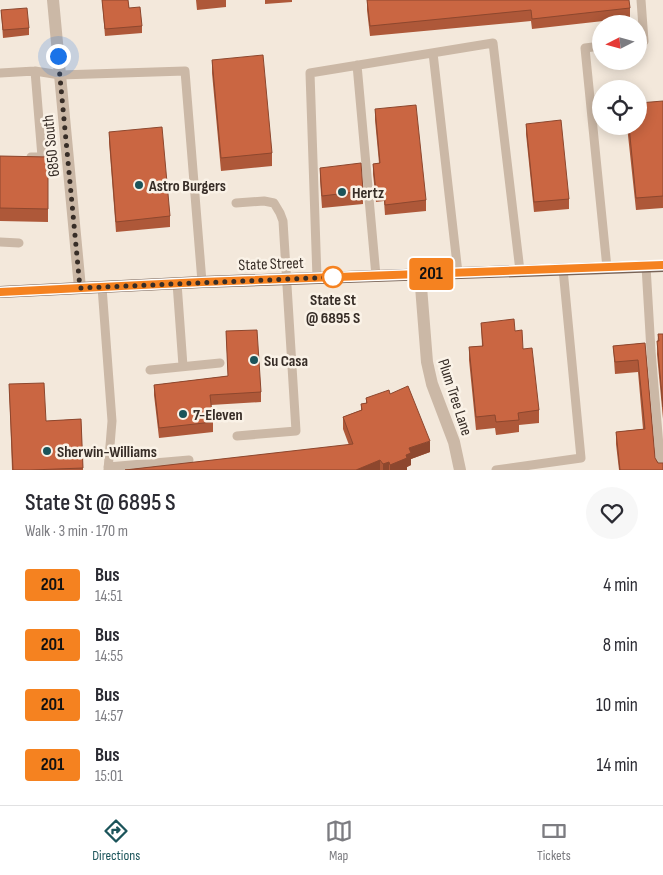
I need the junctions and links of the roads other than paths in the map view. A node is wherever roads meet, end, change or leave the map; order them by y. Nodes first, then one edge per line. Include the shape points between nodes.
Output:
1 (52, 0) edge
2 (641, 0) edge
3 (642, 15) edge
4 (592, 47) edge
5 (433, 53) junction
6 (357, 65) junction
7 (35, 70) junction
8 (0, 73) edge
9 (60, 75) junction
10 (25, 157) edge
11 (236, 203) dead end
12 (0, 242) edge
13 (19, 243) dead end
14 (646, 266) junction
15 (663, 266) edge
16 (607, 268) junction
17 (563, 269) junction
18 (520, 271) junction
19 (458, 273) junction
20 (420, 274) junction
21 (376, 276) junction
22 (317, 278) junction
23 (287, 279) junction
24 (202, 282) junction
25 (177, 283) junction
26 (102, 287) junction
27 (80, 288) junction
28 (0, 292) edge
29 (220, 363) dead end
30 (183, 366) junction
31 (150, 370) dead end
32 (237, 436) dead end
33 (189, 460) dead end
34 (108, 469) edge
35 (460, 470) edge
36 (496, 470) edge
37 (661, 470) edge

1 - 9 street, 6850 South
2 - 3 lane
4 - 16 lane via 585,48
5 - 6 lane
5 - 18 lane via 493,43
5 - 19 lane
6 - 21 lane
6 - 22 lane via 310,73
7 - 8 lane
7 - 9 lane
7 - 10 lane via 42,157
9 - 24 lane via 185,71
9 - 27 street, 6850 South
11 - 23 lane via 274,203 283,221
12 - 13 lane
14 - 15 main road, State Street
14 - 16 main road, State Street
14 - 37 lane
16 - 17 main road, State Street
17 - 18 main road, State Street
17 - 36 lane via 580,458
18 - 19 main road, State Street
19 - 20 main road, State Street
20 - 21 main road, State Street
20 - 35 street, Plum Tree Lane via 427,362
21 - 22 main road, State Street
22 - 23 main road, State Street
23 - 24 main road, State Street
23 - 32 lane via 296,431
24 - 25 main road, State Street
25 - 26 main road, State Street
25 - 30 lane
26 - 27 main road, State Street
26 - 34 lane via 112,421
27 - 28 main road, State Street
29 - 30 lane
30 - 31 lane
33 - 34 lane

